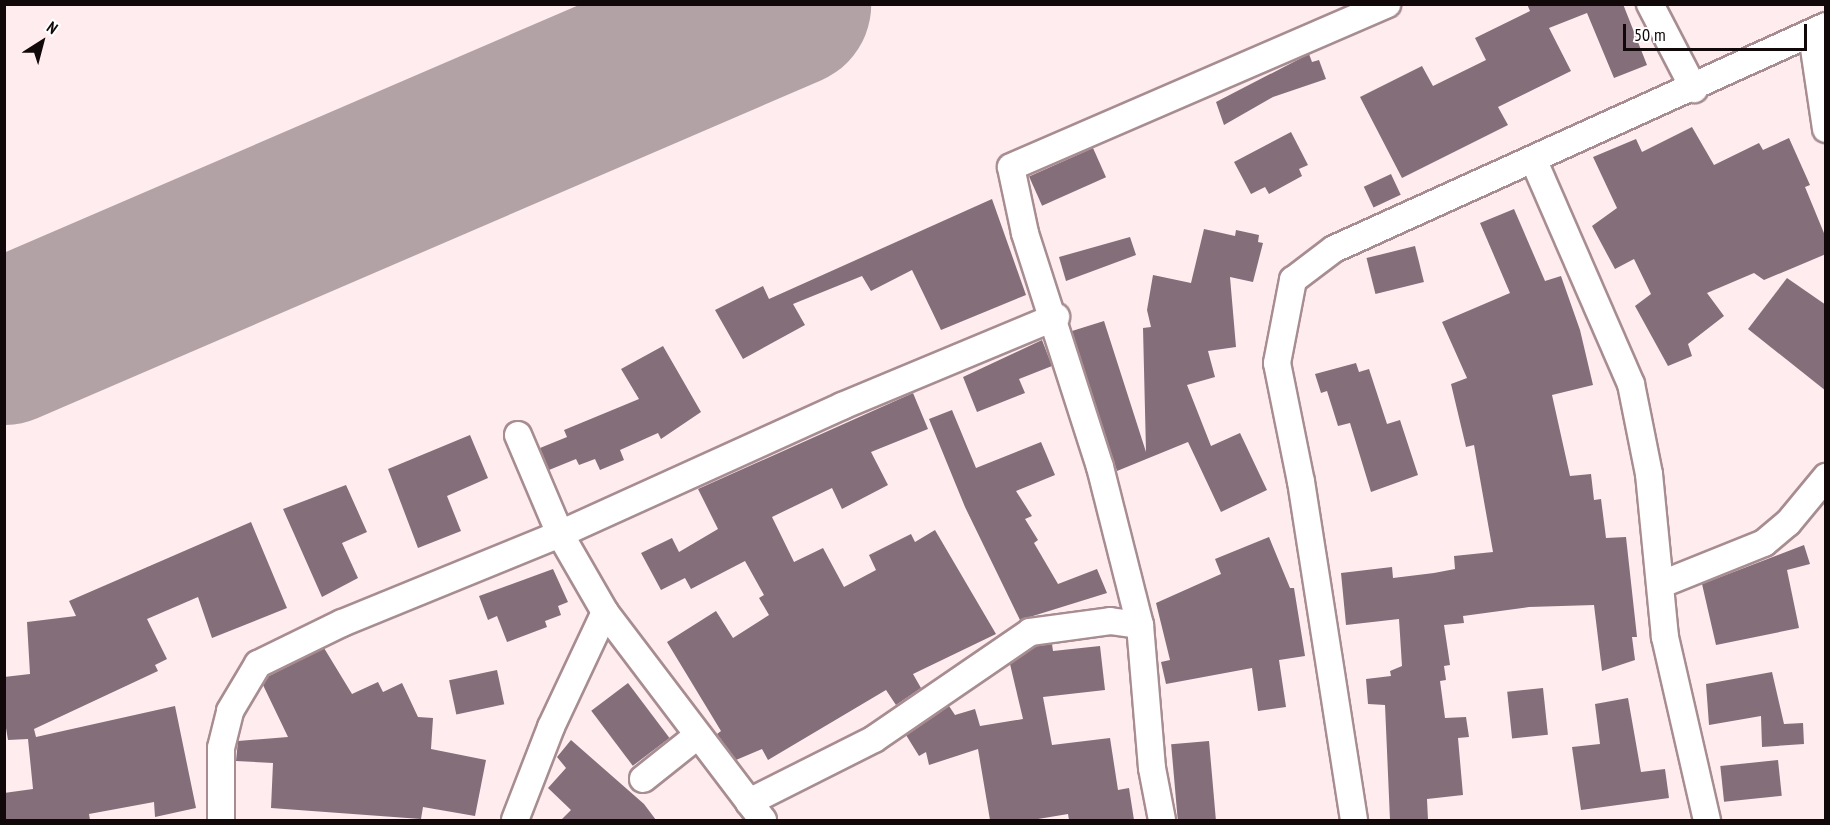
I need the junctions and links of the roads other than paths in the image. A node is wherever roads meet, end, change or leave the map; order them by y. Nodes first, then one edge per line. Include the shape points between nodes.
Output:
1 (1387, 4) edge
2 (1650, 4) edge
3 (1819, 30) edge
4 (1694, 89) junction
5 (1826, 129) edge
6 (1534, 161) junction
7 (1056, 317) junction
8 (518, 435) dead end
9 (1826, 477) edge
10 (560, 534) junction
11 (1662, 584) junction
12 (605, 612) junction
13 (1140, 626) junction
14 (697, 736) junction
15 (643, 779) dead end
16 (756, 811) edge
17 (221, 820) edge
18 (515, 820) edge
19 (1162, 820) edge
20 (1354, 820) edge
21 (1707, 820) edge

1 - 7 street via 1011,167 1025,233
2 - 4 street
3 - 4 street
3 - 5 street
4 - 6 street
6 - 11 street via 1631,384 1649,474
6 - 20 street via 1334,249 1293,280 1277,363
7 - 10 street via 842,406
7 - 13 street
8 - 10 street
9 - 11 street via 1764,543
10 - 12 street
10 - 17 street via 342,623 258,664 238,694 226,729
11 - 21 street via 1665,637
12 - 14 street
12 - 18 street via 551,727
13 - 16 street via 1110,621 1030,632 874,739
13 - 19 street via 1152,768
14 - 15 street
14 - 16 street

